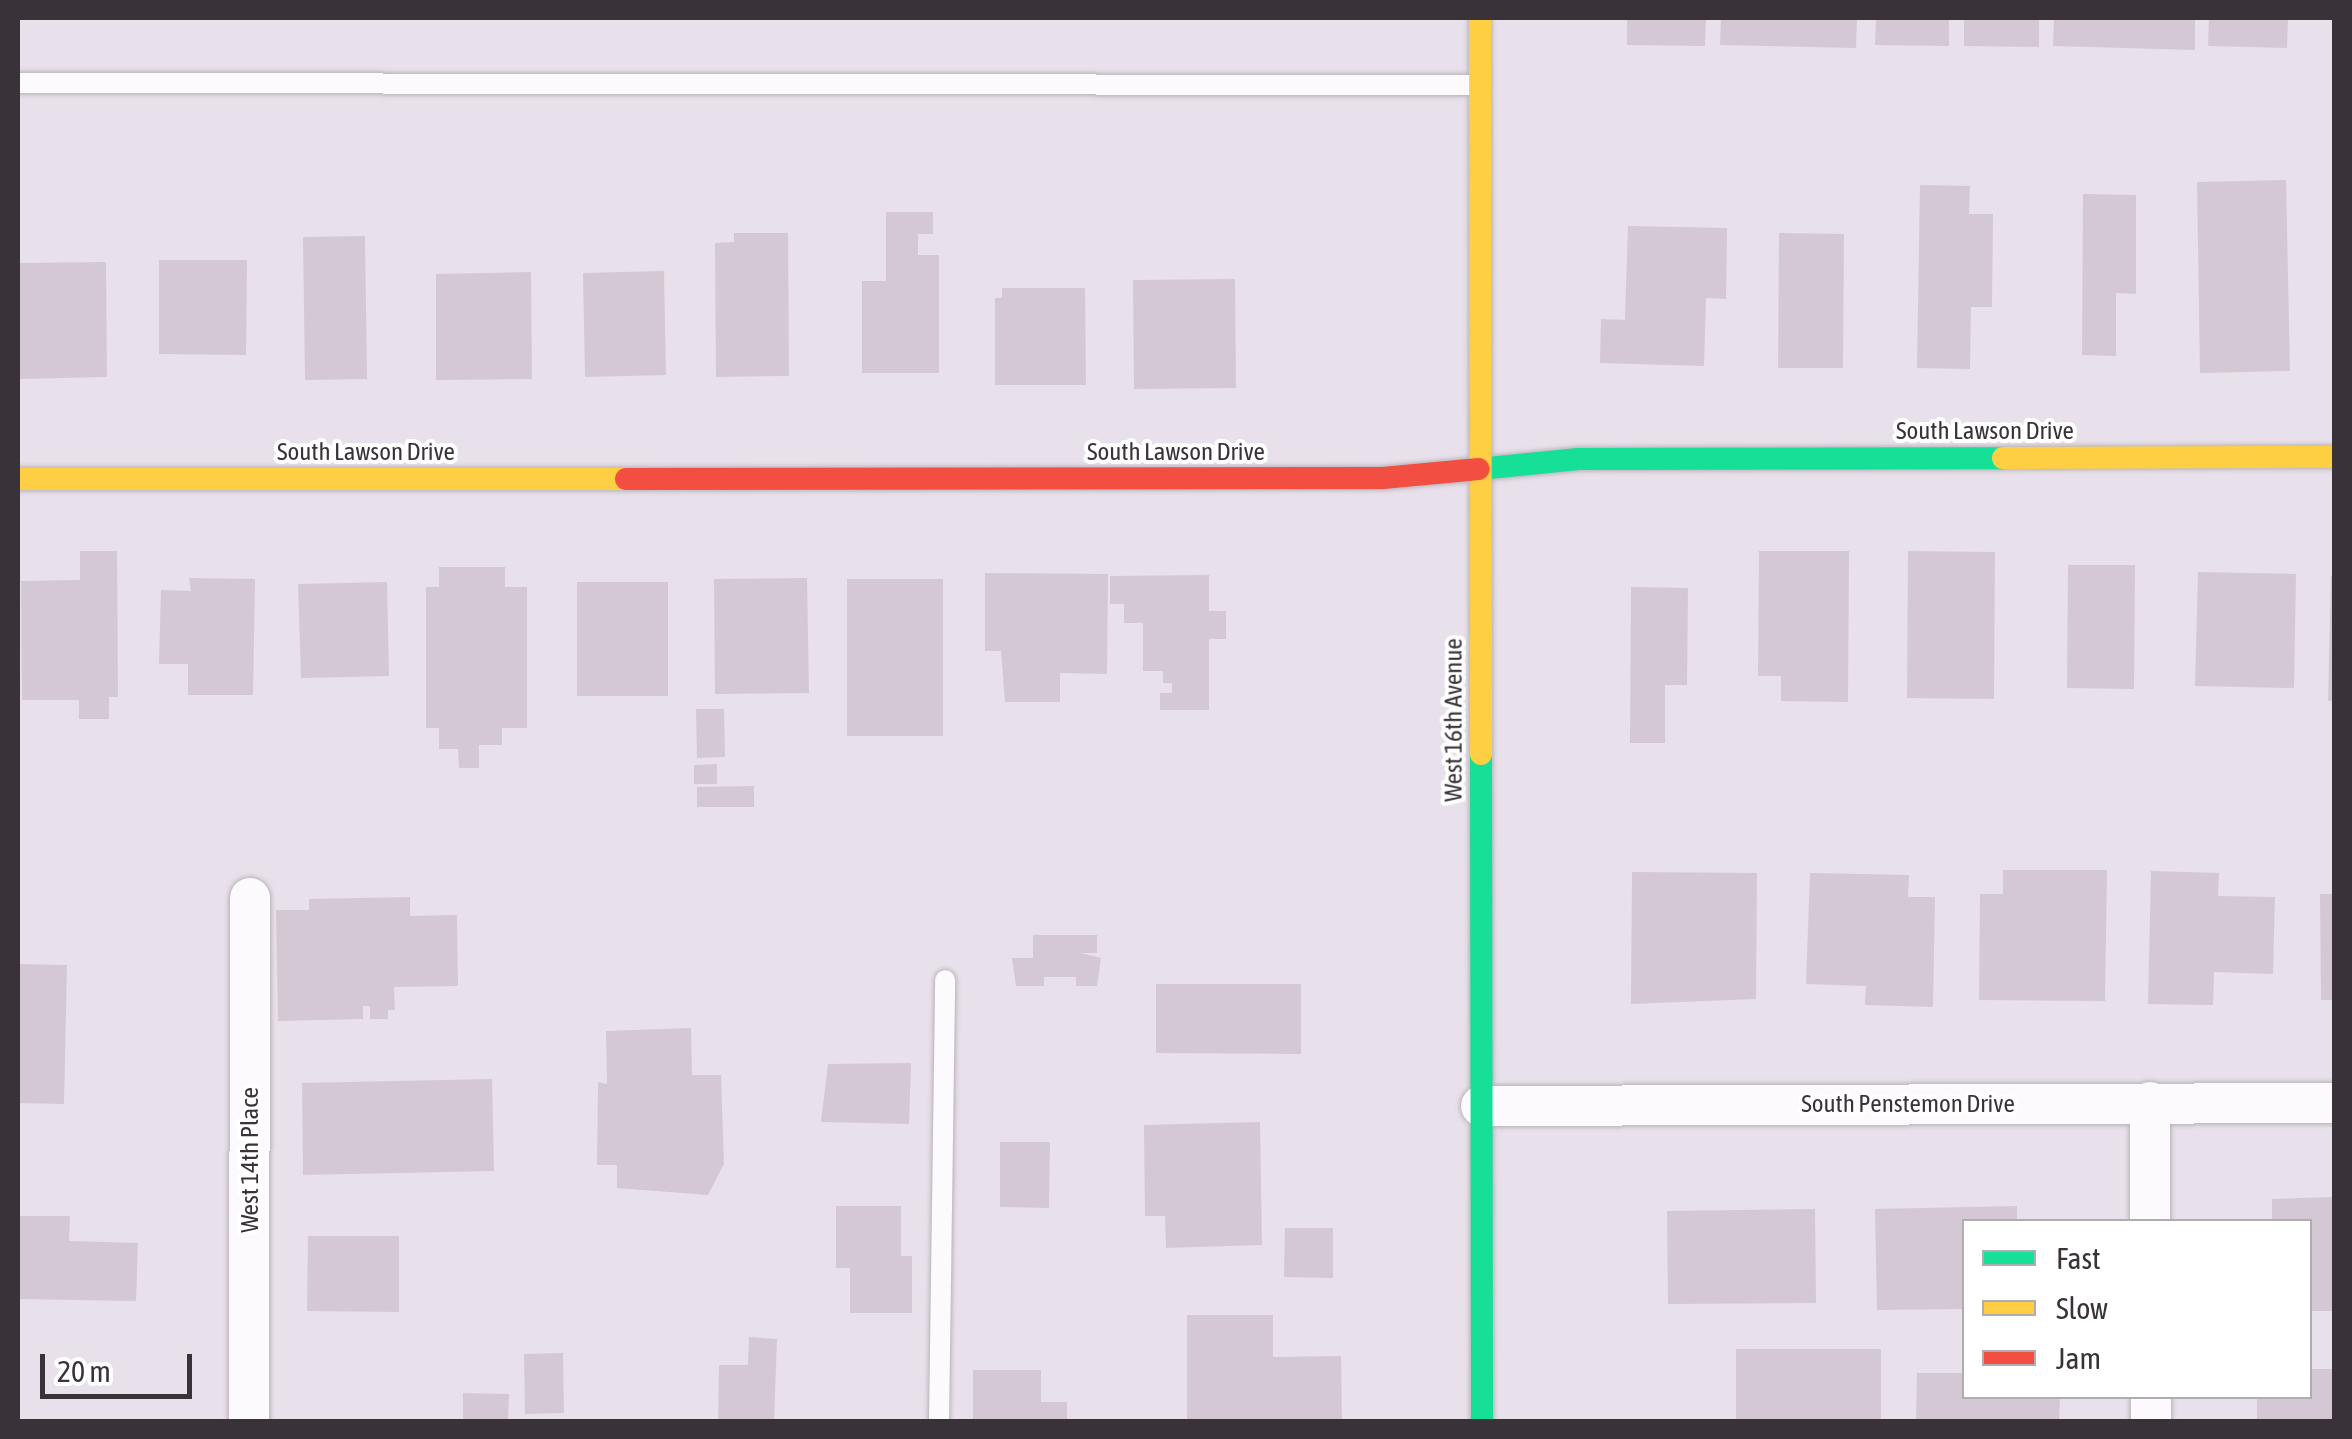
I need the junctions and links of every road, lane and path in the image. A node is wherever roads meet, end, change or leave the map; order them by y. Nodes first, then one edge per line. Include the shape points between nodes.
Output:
1 (1480, 18) edge
2 (18, 83) edge
3 (1480, 85) junction
4 (2334, 457) edge
5 (1480, 468) junction
6 (18, 480) edge
7 (250, 898) dead end
8 (945, 980) dead end
9 (2150, 1102) junction
10 (2334, 1104) edge
11 (1481, 1106) junction
12 (2150, 1219) edge
13 (249, 1422) edge
14 (939, 1422) edge
15 (1482, 1422) edge

1 - 3 street, West 16th Avenue
2 - 3 lane
3 - 5 street, West 16th Avenue
4 - 5 street, South Lawson Drive via 1579,459
5 - 6 street, South Lawson Drive via 1383,478
5 - 11 street, West 16th Avenue
7 - 13 street, West 14th Place
8 - 14 lane
9 - 10 street, South Penstemon Drive
9 - 11 street, South Penstemon Drive
9 - 12 street
11 - 15 street, West 16th Avenue

